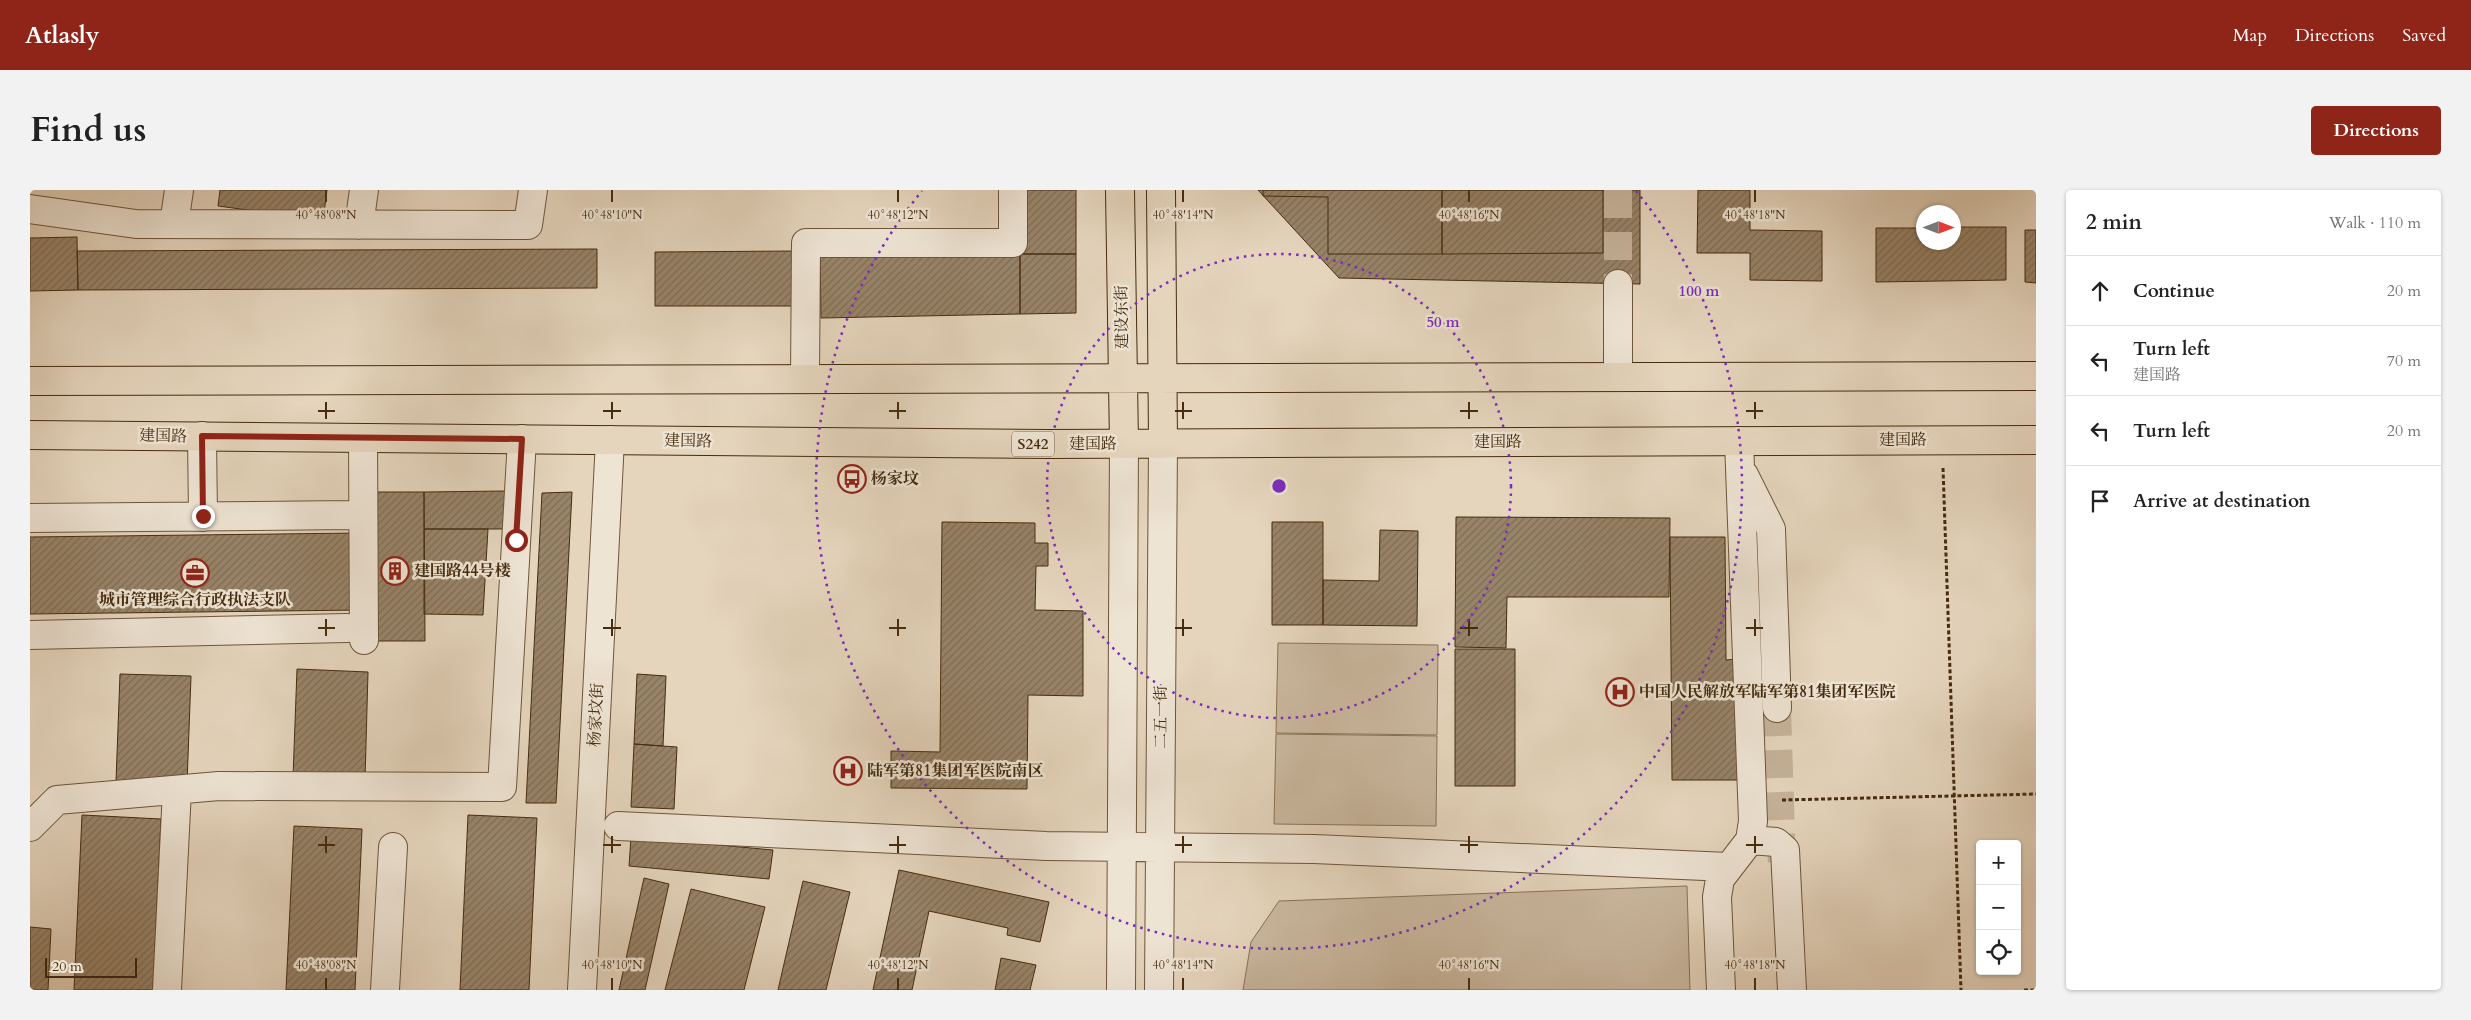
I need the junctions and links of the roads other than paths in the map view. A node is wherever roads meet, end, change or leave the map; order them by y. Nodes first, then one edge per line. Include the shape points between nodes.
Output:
1 (179, 190) edge
2 (364, 190) edge
3 (533, 190) edge
4 (1013, 190) edge
5 (1120, 190) edge
6 (1162, 190) edge
7 (30, 209) edge
8 (174, 224) junction
9 (359, 225) junction
10 (1618, 284) tunnel mouth
11 (2036, 376) edge
12 (1618, 377) junction
13 (805, 379) junction
14 (1123, 379) junction
15 (1163, 379) junction
16 (30, 381) edge
17 (30, 435) edge
18 (202, 436) junction
19 (363, 438) junction
20 (522, 439) junction
21 (610, 440) junction
22 (2036, 440) edge
23 (1124, 444) junction
24 (1163, 444) junction
25 (1739, 454) junction
26 (350, 515) dead end
27 (203, 516) junction
28 (30, 518) edge
29 (30, 635) edge
30 (1777, 708) tunnel mouth
31 (176, 790) junction
32 (618, 826) dead end
33 (30, 827) edge
34 (1750, 840) junction
35 (392, 847) dead end
36 (1122, 848) junction
37 (1160, 848) junction
38 (1728, 867) junction
39 (168, 990) edge
40 (385, 990) edge
41 (582, 990) edge
42 (1121, 990) edge
43 (1160, 990) edge
44 (1721, 990) edge
45 (1792, 990) edge

1 - 8 street
2 - 9 street
3 - 9 street via 528,225
4 - 13 street via 1013,243 806,243
5 - 14 main road, 建设东街
6 - 15 main road
7 - 8 street via 136,224
8 - 9 street
10 - 12 street
11 - 12 main road
12 - 15 main road
13 - 14 main road
13 - 16 main road
14 - 15 main road
14 - 23 main road, 建设东街
15 - 24 main road
17 - 18 main road, 建国路 / S242
18 - 19 main road, 建国路 / S242
18 - 27 street
19 - 20 main road, 建国路 / S242
19 - 29 street via 355,634
20 - 21 main road, 建国路 / S242
20 - 31 street via 502,787 219,786
21 - 23 main road, 建国路 / S242
21 - 41 street, 杨家坟街
22 - 25 main road, 建国路 / S242 via 1942,440
23 - 24 main road, 建国路 / S242
23 - 36 street
24 - 25 main road, 建国路 / S242
24 - 37 street, 二五一街
25 - 30 street via 1771,529
25 - 34 street via 1752,801
26 - 27 street
27 - 28 street
31 - 33 street via 57,800
31 - 39 street
32 - 36 street
34 - 38 street
34 - 45 street via 1776,842 1785,850
35 - 40 street
36 - 37 street
36 - 42 street
37 - 38 street via 1314,850
37 - 43 street, 二五一街
38 - 44 street via 1720,879 1717,897

